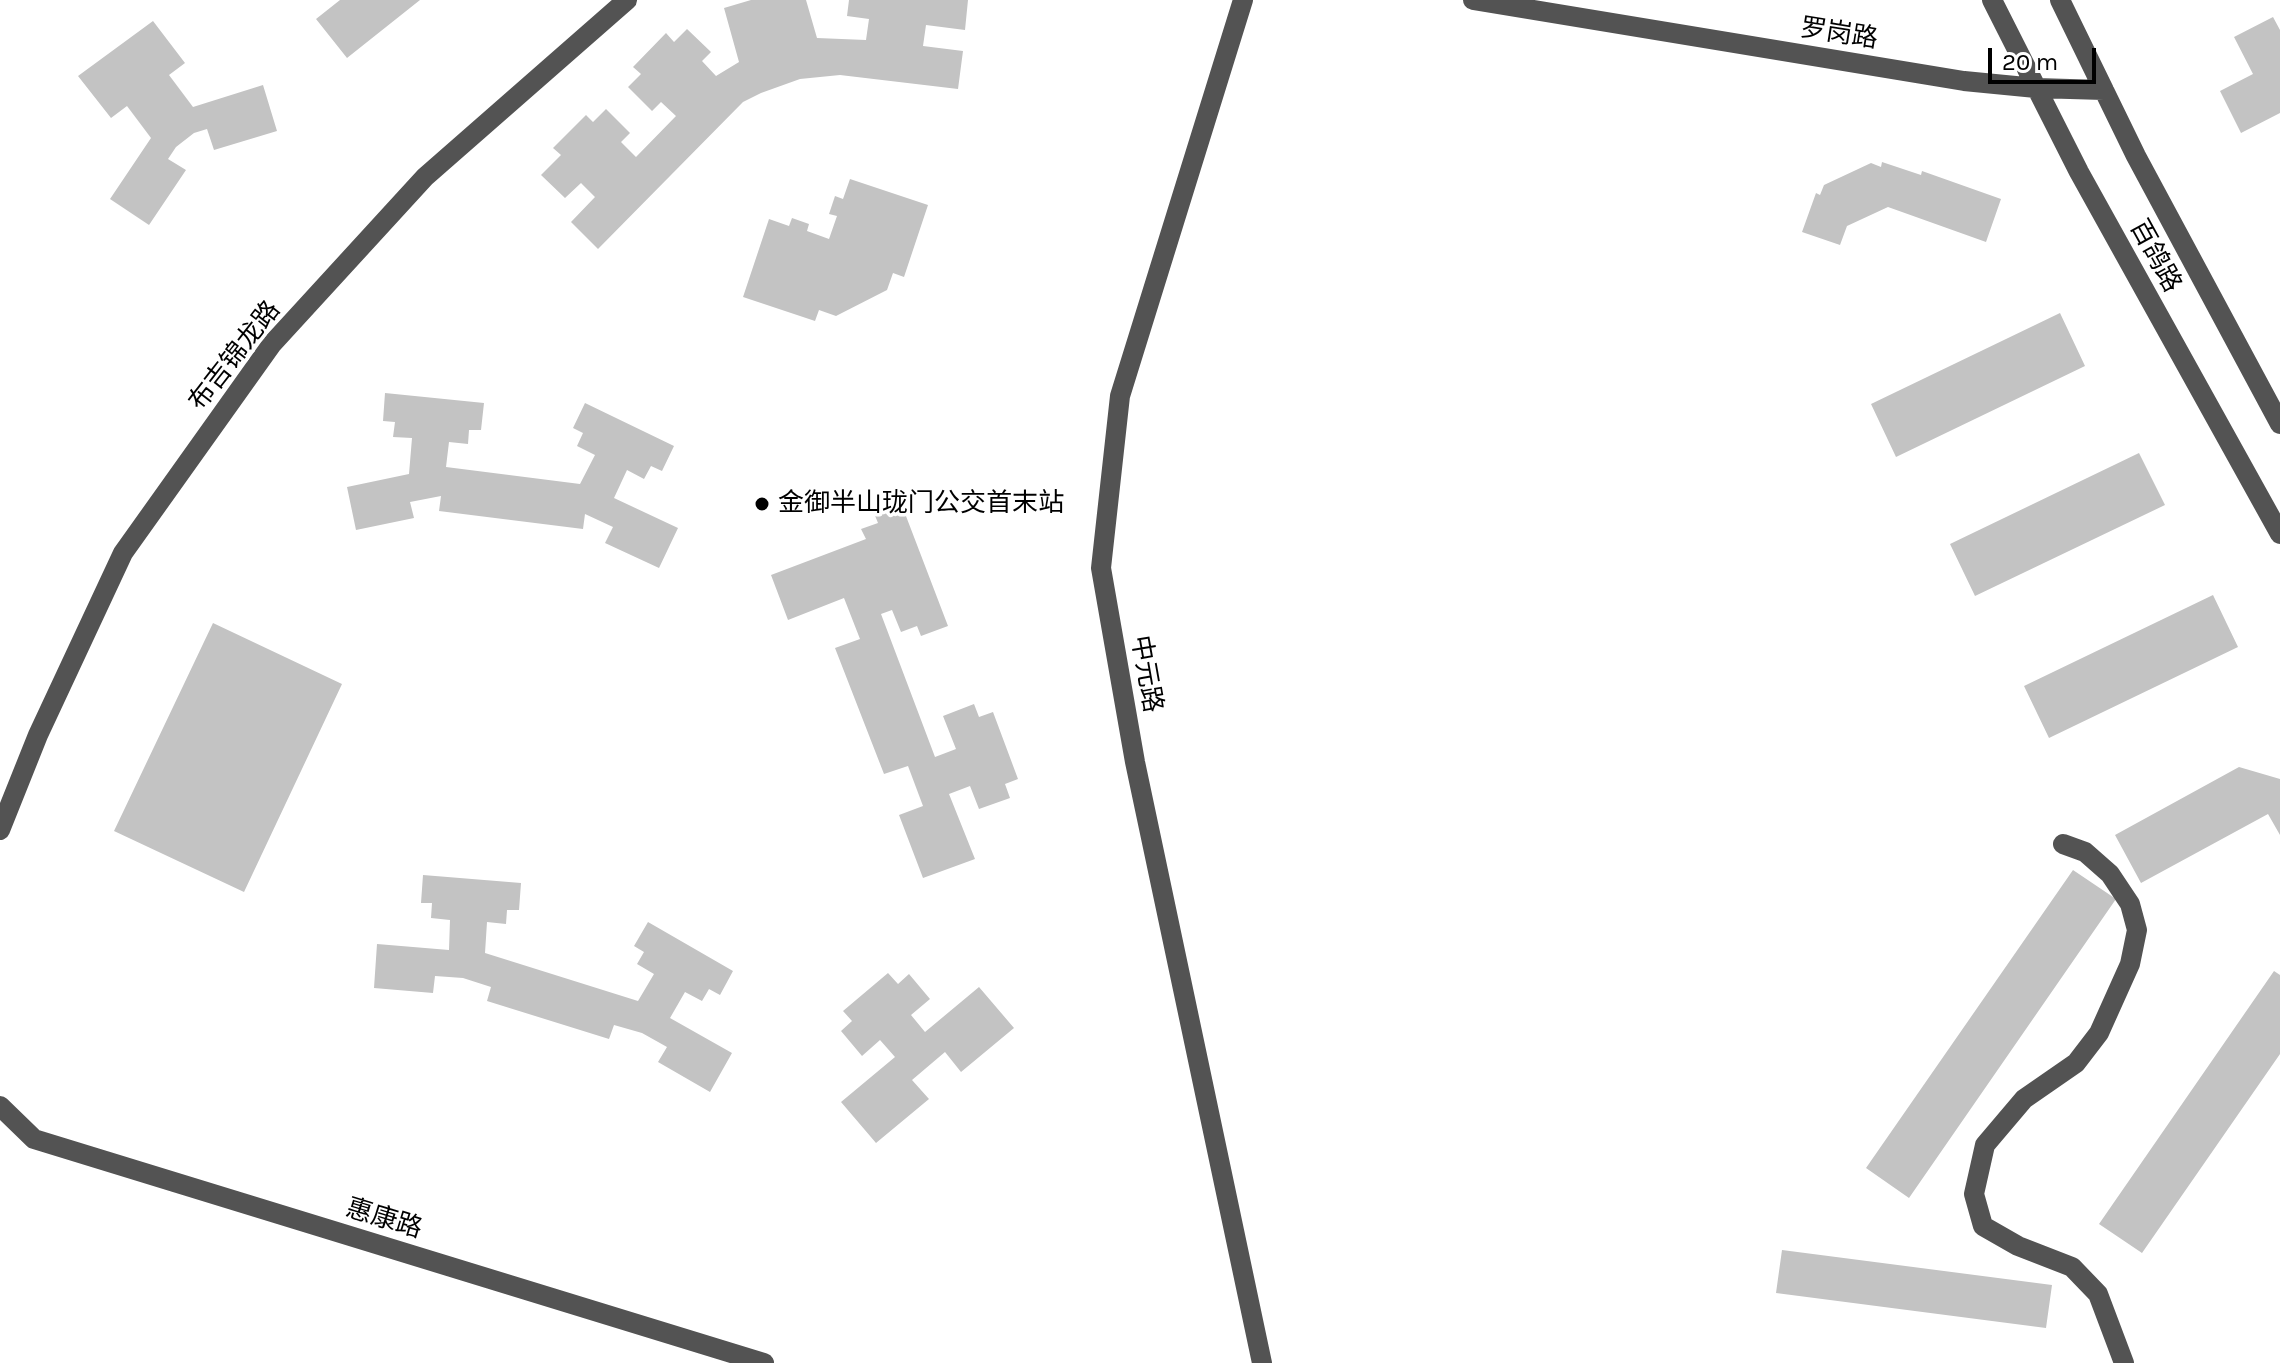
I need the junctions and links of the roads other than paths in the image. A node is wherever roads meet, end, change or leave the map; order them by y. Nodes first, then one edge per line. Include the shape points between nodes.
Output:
1 (627, 0) edge
2 (1243, 0) edge
3 (1473, 0) edge
4 (1992, 0) edge
5 (2060, 0) edge
6 (2036, 88) junction
7 (2104, 90) junction
8 (2280, 424) edge
9 (2280, 534) edge
10 (0, 830) edge
11 (2063, 844) dead end
12 (0, 1106) edge
13 (764, 1363) edge
14 (1262, 1363) edge
15 (2124, 1363) edge

1 - 10 street, 布吉锦龙路 via 425,177 272,344 123,553
2 - 14 street, 中元路 via 1120,396 1101,568 1135,762
3 - 6 street, 罗岗路 via 1964,81
4 - 6 street, 百鸽路
5 - 7 street, 百鸽路
6 - 7 street, 罗岗路
6 - 9 street, 百鸽路
7 - 8 street, 百鸽路
11 - 15 street via 2085,852 2110,874 2130,904 2137,930 2130,964 2099,1033 2076,1063 2024,1099 1985,1145 1974,1194 1983,1226 2072,1267 2098,1294
12 - 13 street, 惠康路 via 34,1139

